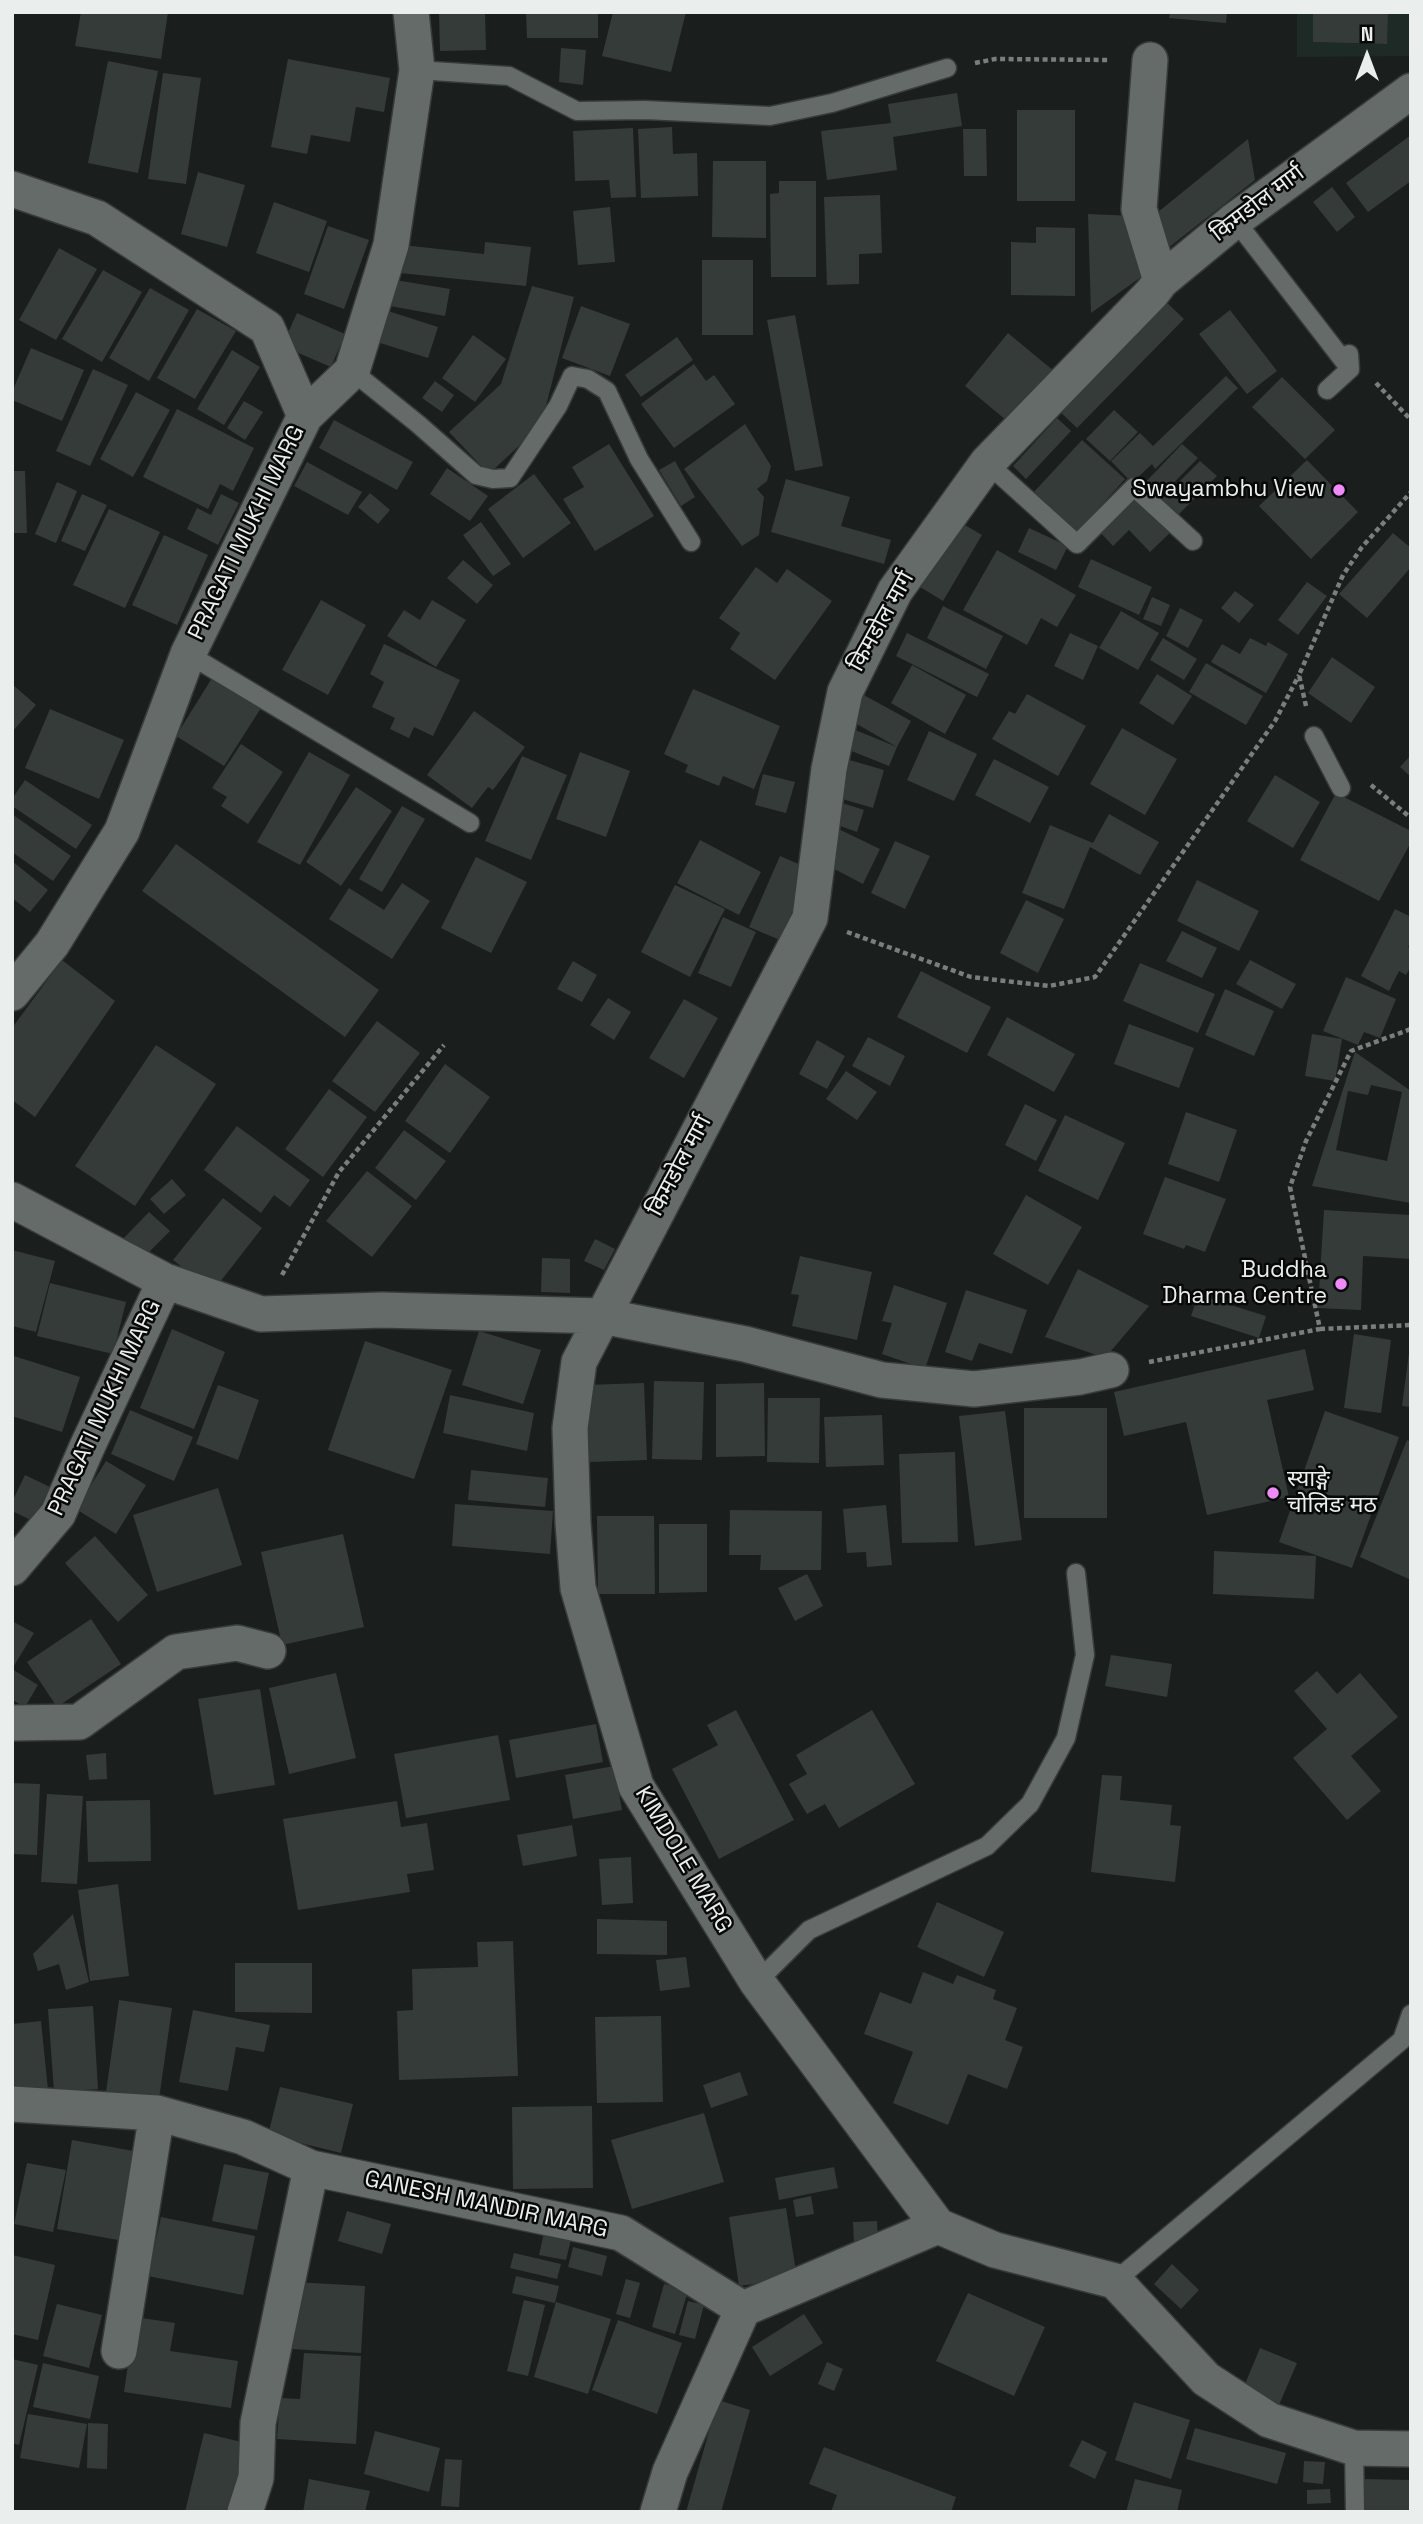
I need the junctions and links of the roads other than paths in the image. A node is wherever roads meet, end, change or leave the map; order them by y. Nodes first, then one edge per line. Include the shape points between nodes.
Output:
1 (411, 12) edge
2 (1150, 60) road end
3 (947, 68) road end
4 (417, 69) junction
5 (1411, 91) edge
6 (12, 189) edge
7 (1235, 220) junction
8 (1161, 281) junction
9 (352, 370) junction
10 (1327, 390) dead end
11 (305, 416) junction
12 (987, 463) junction
13 (1193, 541) dead end
14 (691, 542) dead end
15 (188, 654) junction
16 (1314, 736) road end
17 (1341, 788) dead end
18 (470, 823) dead end
19 (12, 993) edge
20 (12, 1200) edge
21 (164, 1281) junction
22 (602, 1315) junction
23 (1111, 1370) road end
24 (12, 1568) edge
25 (1076, 1573) dead end
26 (268, 1651) dead end
27 (12, 1723) edge
28 (757, 1982) junction
29 (1411, 2014) edge
30 (12, 2104) edge
31 (158, 2113) junction
32 (311, 2168) junction
33 (938, 2226) junction
34 (1115, 2281) junction
35 (743, 2309) junction
36 (119, 2351) dead end
37 (1354, 2448) junction
38 (1411, 2449) edge
39 (245, 2512) edge
40 (658, 2512) edge
41 (1355, 2512) edge

1 - 4 street, PRAGATI MUKHI MARG
2 - 8 street via 1139,208
3 - 4 lane via 832,103 770,116 577,111 509,76
4 - 9 street, PRAGATI MUKHI MARG via 391,245
5 - 7 street, किमडोल मार्ग
6 - 11 street via 97,218 267,328
7 - 8 street, किमडोल मार्ग
7 - 10 lane via 1350,362
8 - 12 street, किमडोल मार्ग
9 - 11 street, PRAGATI MUKHI MARG
9 - 14 lane via 476,475 493,479 510,478 558,406 572,376 588,379 607,391 639,459
11 - 15 street, PRAGATI MUKHI MARG
12 - 13 lane via 1077,544 1134,487
12 - 22 street, किमडोल मार्ग via 895,591 845,692 829,769 810,918
15 - 18 lane
15 - 19 street, PRAGATI MUKHI MARG via 122,831 52,944
16 - 17 lane
20 - 21 street, PRAGATI MUKHI MARG
21 - 22 street via 261,1314 382,1310
21 - 24 street, PRAGATI MUKHI MARG via 58,1514
22 - 23 street via 745,1344 882,1380 974,1389
22 - 28 street, KIMDOLE MARG via 579,1362 570,1428 578,1588 636,1786
25 - 28 lane via 1085,1655 1066,1738 1030,1804 987,1846 809,1930
26 - 27 street via 237,1643 176,1652 79,1723
28 - 33 street, KIMDOLE MARG
29 - 34 lane via 1402,2040
30 - 31 street, GANESH MANDIR MARG
31 - 32 street, GANESH MANDIR MARG via 243,2137
31 - 36 street
32 - 35 street, GANESH MANDIR MARG via 621,2233
32 - 39 street via 258,2423 256,2478
33 - 34 street via 995,2250
33 - 35 street
34 - 37 street via 1206,2379 1269,2420
35 - 40 street via 670,2472
37 - 38 street
37 - 41 lane

